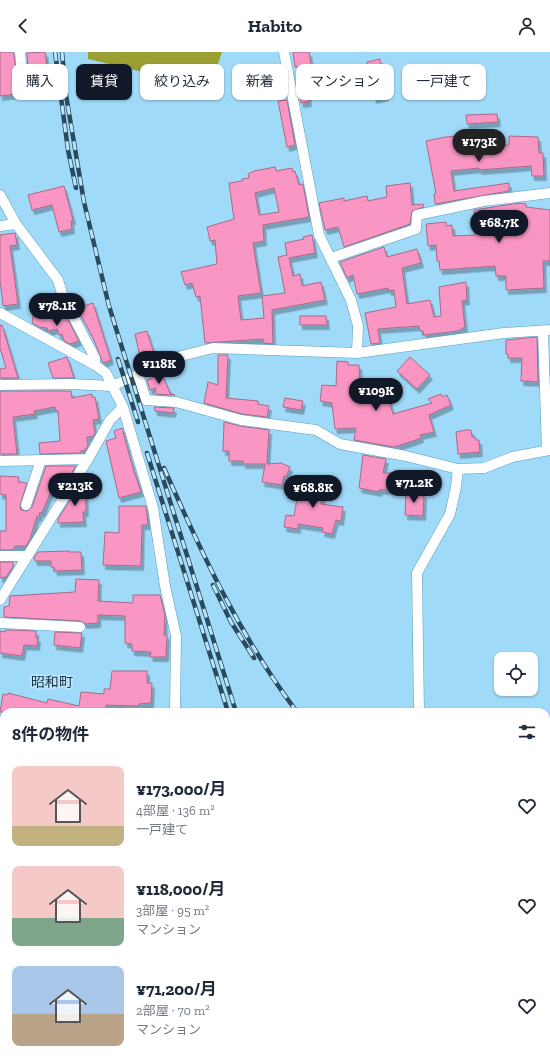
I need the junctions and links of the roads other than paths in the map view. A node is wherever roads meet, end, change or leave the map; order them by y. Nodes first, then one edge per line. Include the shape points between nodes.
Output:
1 (20, 52) edge
2 (284, 52) edge
3 (21, 64) edge
4 (550, 193) edge
5 (0, 195) edge
6 (16, 224) junction
7 (0, 226) edge
8 (331, 258) junction
9 (0, 313) edge
10 (546, 331) edge
11 (357, 353) junction
12 (95, 365) junction
13 (138, 374) junction
14 (0, 386) edge
15 (112, 386) junction
16 (123, 407) junction
17 (548, 450) edge
18 (88, 459) junction
19 (41, 460) junction
20 (0, 461) edge
21 (458, 469) junction
22 (26, 505) dead end
23 (0, 556) edge
24 (27, 556) junction
25 (0, 600) edge
26 (0, 623) edge
27 (80, 627) dead end
28 (175, 708) edge
29 (419, 708) edge

1 - 3 street
2 - 8 street via 319,235
4 - 8 street via 484,201 417,215 416,229
5 - 6 street
6 - 7 street
6 - 12 street via 58,280 63,297 95,358
8 - 11 street via 351,300 358,326
9 - 12 street
10 - 11 street via 504,333
10 - 17 street
11 - 13 street via 212,348 181,356
12 - 15 street via 106,373
13 - 15 street
13 - 21 street via 146,400 176,402 241,420 316,430 340,444
14 - 15 street
15 - 16 street
16 - 18 street via 110,420
16 - 28 street via 153,508 176,636
17 - 21 street via 512,457 484,468
18 - 19 street
18 - 24 street
19 - 20 street
19 - 22 street
21 - 29 street via 450,514 417,573
23 - 24 street
24 - 25 street
26 - 27 street

